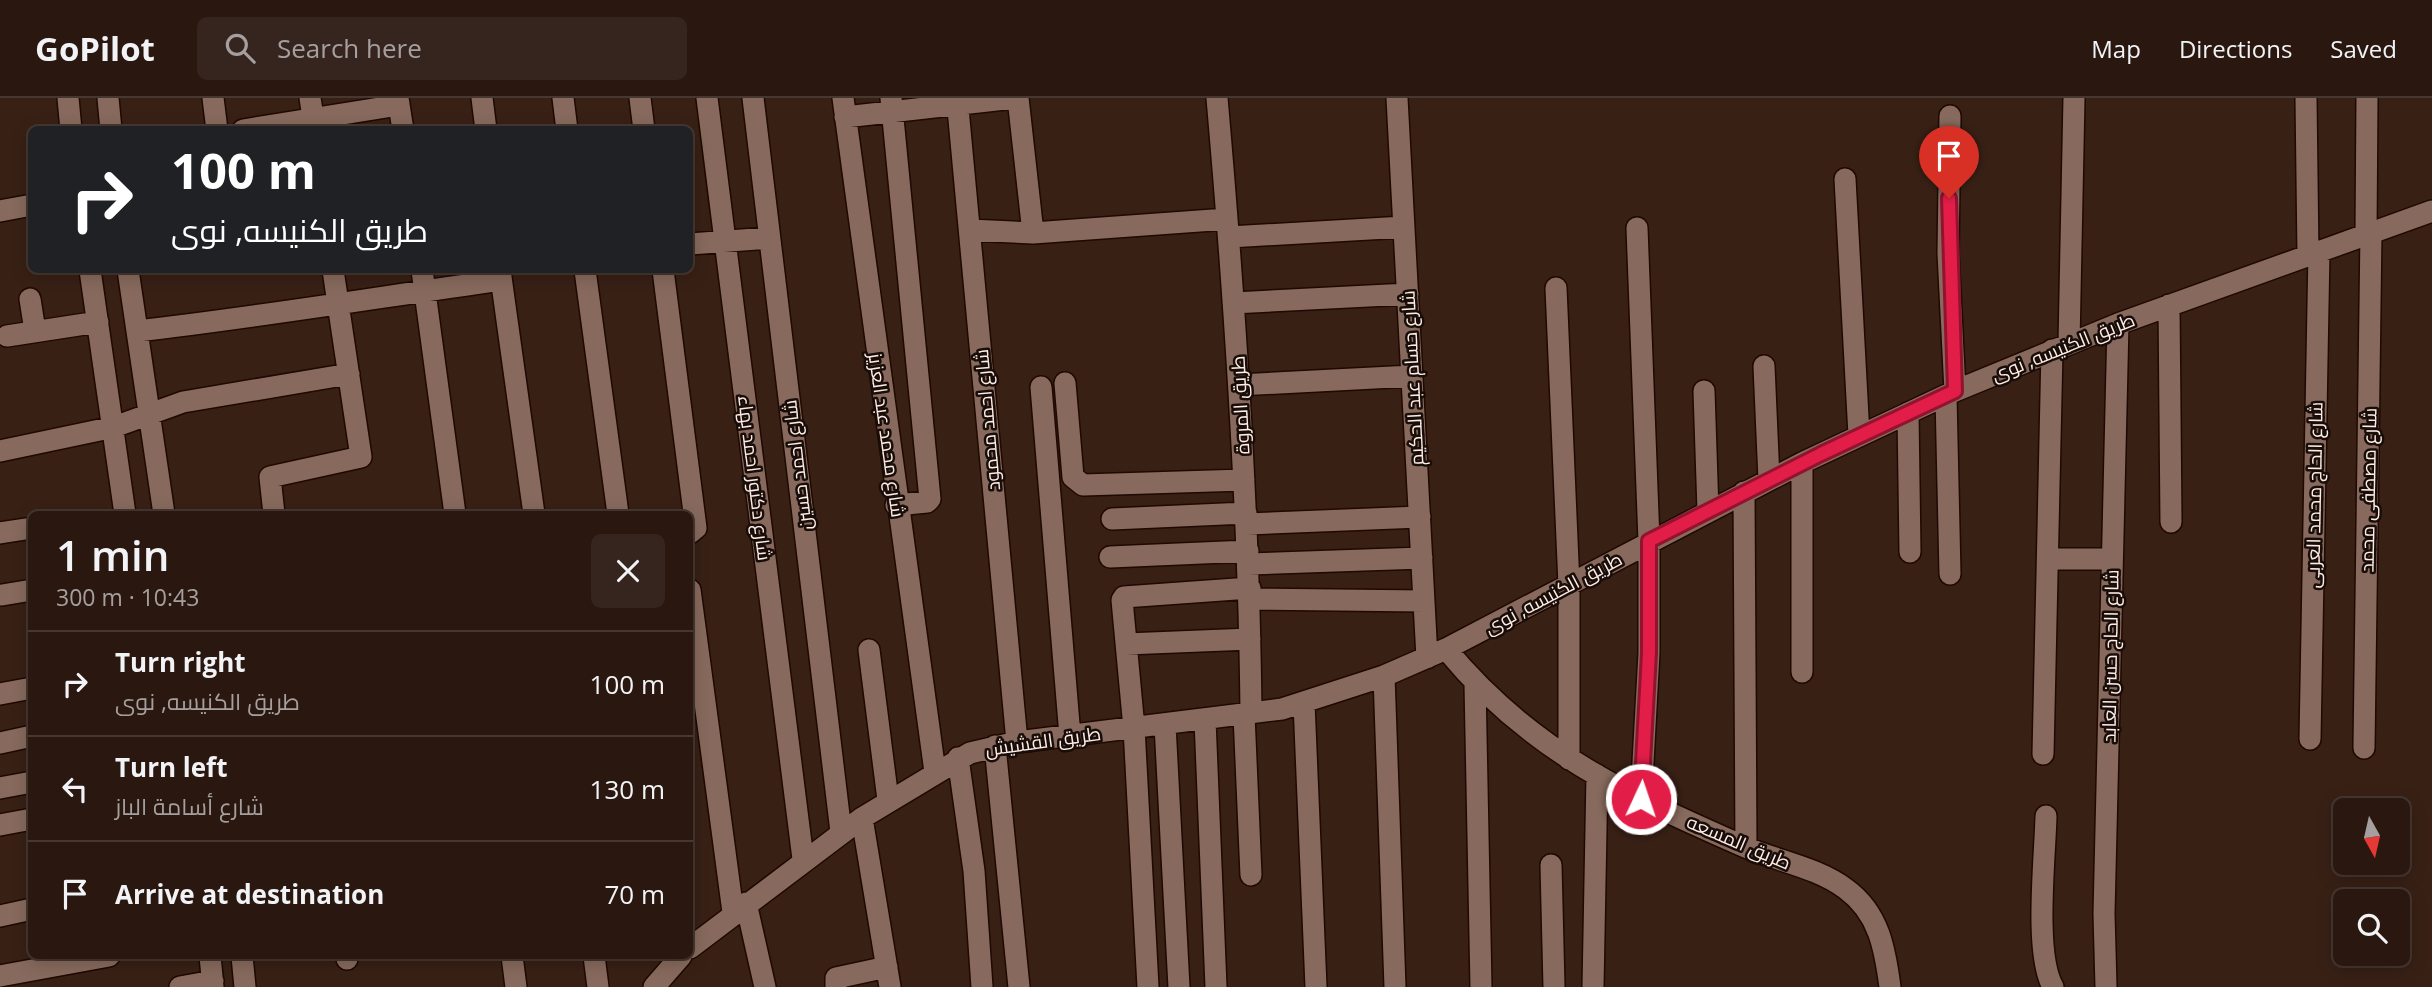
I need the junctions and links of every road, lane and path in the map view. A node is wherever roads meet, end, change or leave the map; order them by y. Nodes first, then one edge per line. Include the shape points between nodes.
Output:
1 (68, 98) edge
2 (108, 98) edge
3 (213, 98) edge
4 (482, 98) edge
5 (563, 98) edge
6 (640, 98) edge
7 (707, 98) edge
8 (753, 98) edge
9 (1016, 98) edge
10 (1217, 98) edge
11 (1397, 98) edge
12 (2074, 98) edge
13 (2306, 98) edge
14 (2367, 98) edge
15 (958, 101) edge
16 (399, 102) edge
17 (354, 105) edge
18 (892, 105) edge
19 (844, 108) edge
20 (313, 115) edge
21 (1950, 116) dead end
22 (71, 126) edge
23 (111, 126) edge
24 (216, 126) edge
25 (262, 126) edge
26 (402, 126) edge
27 (486, 126) edge
28 (566, 126) edge
29 (644, 126) edge
30 (1845, 179) dead end
31 (28, 206) edge
32 (0, 211) edge
33 (2432, 211) edge
34 (1228, 228) junction
35 (1404, 228) junction
36 (1637, 228) dead end
37 (970, 230) junction
38 (1033, 233) junction
39 (2369, 233) junction
40 (769, 238) junction
41 (725, 240) junction
42 (693, 244) edge
43 (2313, 253) junction
44 (90, 273) edge
45 (128, 273) edge
46 (333, 273) edge
47 (422, 273) edge
48 (503, 273) edge
49 (585, 273) edge
50 (663, 273) edge
51 (1556, 288) dead end
52 (425, 291) junction
53 (1408, 294) junction
54 (30, 299) dead end
55 (337, 302) junction
56 (1233, 303) junction
57 (2169, 305) junction
58 (98, 322) junction
59 (2118, 324) junction
60 (35, 331) junction
61 (138, 331) junction
62 (7, 336) dead end
63 (2061, 347) junction
64 (1764, 366) dead end
65 (349, 374) junction
66 (1412, 376) junction
67 (1065, 383) dead end
68 (1239, 386) junction
69 (1041, 387) dead end
70 (1704, 391) dead end
71 (1950, 393) junction
72 (149, 412) junction
73 (1908, 413) junction
74 (114, 427) junction
75 (1860, 435) junction
76 (0, 451) edge
77 (1802, 463) junction
78 (1244, 480) junction
79 (1769, 480) junction
80 (1744, 492) junction
81 (896, 505) junction
82 (125, 511) edge
83 (164, 511) edge
84 (274, 511) edge
85 (455, 511) edge
86 (534, 511) edge
87 (618, 511) edge
88 (1708, 511) junction
89 (1420, 517) junction
90 (1246, 518) junction
91 (1112, 519) dead end
92 (2171, 522) dead end
93 (28, 529) edge
94 (693, 530) edge
95 (0, 533) edge
96 (1649, 541) junction
97 (1910, 552) dead end
98 (1248, 557) junction
99 (1110, 558) dead end
100 (1422, 558) junction
101 (2048, 559) junction
102 (2112, 559) junction
103 (1950, 574) dead end
104 (1569, 585) junction
105 (28, 591) edge
106 (1250, 593) junction
107 (2, 595) edge
108 (1424, 601) junction
109 (693, 609) edge
110 (1250, 639) junction
111 (1126, 643) junction
112 (869, 650) dead end
113 (1437, 654) junction
114 (1802, 672) dead end
115 (1384, 676) junction
116 (1475, 684) junction
117 (28, 689) edge
118 (0, 694) edge
119 (1304, 703) junction
120 (1247, 714) junction
121 (1205, 720) junction
122 (1165, 725) junction
123 (1134, 728) junction
124 (1070, 736) junction
125 (28, 737) edge
126 (2310, 739) dead end
127 (1017, 742) junction
128 (0, 743) edge
129 (995, 746) junction
130 (2364, 748) dead end
131 (2043, 754) dead end
132 (958, 758) junction
133 (1569, 759) junction
134 (935, 772) junction
135 (1597, 775) junction
136 (28, 783) edge
137 (0, 788) edge
138 (1641, 799) junction
139 (888, 800) junction
140 (2046, 816) dead end
141 (862, 818) junction
142 (28, 820) edge
143 (0, 825) edge
144 (841, 832) junction
145 (1746, 847) junction
146 (803, 859) junction
147 (1551, 865) dead end
148 (1251, 876) dead end
149 (739, 908) junction
150 (28, 910) edge
151 (0, 916) edge
152 (693, 945) edge
153 (93, 959) edge
154 (210, 959) edge
155 (242, 959) edge
156 (512, 959) edge
157 (594, 959) edge
158 (677, 959) edge
159 (0, 976) edge
160 (889, 977) edge
161 (213, 984) edge
162 (180, 987) edge
163 (245, 987) edge
164 (516, 987) edge
165 (598, 987) edge
166 (654, 987) edge
167 (765, 987) edge
168 (836, 987) edge
169 (982, 987) edge
170 (1019, 987) edge
171 (1148, 987) edge
172 (1179, 987) edge
173 (1216, 987) edge
174 (1316, 987) edge
175 (1395, 987) edge
176 (1480, 987) edge
177 (1554, 987) edge
178 (1593, 987) edge
179 (1890, 987) edge
180 (2053, 987) edge
181 (2106, 987) edge

1 - 22 street
2 - 23 street
3 - 24 street
4 - 27 street
5 - 28 street
6 - 29 street
7 - 41 street, شارع دكتور احمد بهاء
8 - 40 street, شارع احمد حسين
9 - 15 street
9 - 38 street
10 - 34 street, طريق المروة
11 - 35 street, شارع حسام عبد الحكيم
12 - 63 street
13 - 43 street, شارع الحاج محمد العربى
14 - 39 street, شارع مصطفى محمد
15 - 18 street
15 - 37 street, شارع احمد محمود
16 - 17 street
16 - 26 street
17 - 20 street
18 - 19 street
18 - 81 street via 930,499
19 - 81 street, شارع محمد عبد العزيز
20 - 25 street
21 - 71 street
30 - 75 street
31 - 32 street
33 - 39 street, طريق الكنيسه, نوى
34 - 35 street
34 - 38 street
34 - 56 street, طريق المروة
35 - 53 street, شارع حسام عبد الحكيم
36 - 96 street
37 - 38 street
37 - 127 street, شارع احمد محمود
39 - 43 street, طريق الكنيسه, نوى
39 - 130 street, شارع مصطفى محمد
40 - 41 street
40 - 144 street, شارع احمد حسين
41 - 42 street
41 - 146 street, شارع دكتور احمد بهاء
43 - 57 street, طريق الكنيسه, نوى
43 - 126 street, شارع الحاج محمد العربى
44 - 58 street
45 - 61 street
46 - 55 street
47 - 52 street
48 - 52 street
48 - 86 street
49 - 87 street
50 - 94 street
51 - 104 street
52 - 55 street
52 - 85 street
53 - 56 street
53 - 66 street, شارع حسام عبد الحكيم
54 - 60 street
55 - 61 street via 281,315
55 - 65 street
56 - 68 street, طريق المروة
57 - 59 street, طريق الكنيسه, نوى
57 - 92 street
58 - 60 street
58 - 74 street
59 - 63 street, طريق الكنيسه, نوى
59 - 102 street, شارع الحاج حسن العابد
60 - 62 street
61 - 72 street
63 - 71 street, طريق الكنيسه, نوى
63 - 101 street
64 - 79 street
65 - 72 street
65 - 84 street via 361,459 270,477
66 - 68 street
66 - 89 street, شارع حسام عبد الحكيم
67 - 78 street via 1073,477 1089,486
68 - 78 street, طريق المروة
69 - 124 street
70 - 88 street
71 - 73 street, طريق الكنيسه, نوى
71 - 103 street
72 - 74 street
72 - 83 street
73 - 75 street, طريق الكنيسه, نوى
73 - 97 street
74 - 76 street
74 - 82 street
75 - 77 street, طريق الكنيسه, نوى
77 - 79 street, طريق الكنيسه, نوى
77 - 114 street
78 - 90 street, طريق المروة
79 - 80 street, طريق الكنيسه, نوى
80 - 88 street, طريق الكنيسه, نوى
80 - 145 street
81 - 134 street, شارع محمد عبد العزيز
88 - 96 street, طريق الكنيسه, نوى
89 - 90 street
89 - 100 street, شارع حسام عبد الحكيم
90 - 91 street
90 - 98 street, طريق المروة
93 - 95 street
96 - 104 street, طريق الكنيسه, نوى
96 - 138 street
98 - 99 street
98 - 100 street
98 - 106 street, طريق المروة
100 - 108 street, شارع حسام عبد الحكيم
101 - 102 street
101 - 131 street
102 - 181 street, شارع الحاج حسن العابد
104 - 113 street, طريق الكنيسه, نوى
104 - 133 street
105 - 107 street
106 - 108 street
106 - 110 street, طريق المروة
106 - 111 street via 1124,597
108 - 113 street, شارع حسام عبد الحكيم
109 - 149 street
110 - 111 street
110 - 120 street, طريق المروة
111 - 123 street
112 - 139 street
113 - 115 street, طريق القشيش
113 - 116 street, طريق المسعه
115 - 119 street, طريق القشيش
115 - 175 street
116 - 133 street, طريق المسعه via 1519,725
116 - 176 street
117 - 118 street
119 - 120 street, طريق القشيش
119 - 174 street
120 - 121 street, طريق القشيش
120 - 148 street, طريق المروة
121 - 122 street, طريق القشيش
121 - 173 street
122 - 123 street, طريق القشيش
122 - 172 street
123 - 124 street, طريق القشيش
123 - 171 street
124 - 127 street, طريق القشيش
125 - 128 street
127 - 129 street, طريق القشيش
129 - 132 street, طريق القشيش
129 - 170 street
132 - 134 street, طريق القشيش
132 - 169 street via 974,871
133 - 135 street, طريق المسعه
134 - 139 street, طريق القشيش
135 - 138 street, طريق المسعه
135 - 178 street
136 - 137 street
138 - 145 street, طريق المسعه
139 - 141 street, طريق القشيش
140 - 180 street via 2044,951
141 - 144 street, طريق القشيش
141 - 160 street
142 - 143 street
144 - 146 street, طريق القشيش
145 - 179 street, طريق المسعه via 1828,878 1862,903 1882,940
146 - 149 street, طريق القشيش
147 - 177 street
149 - 152 street, طريق القشيش
149 - 167 street
150 - 151 street
153 - 159 street
154 - 161 street
155 - 163 street
156 - 164 street
157 - 165 street
158 - 166 street, طريق القشيش
160 - 168 street via 836,978
161 - 162 street

